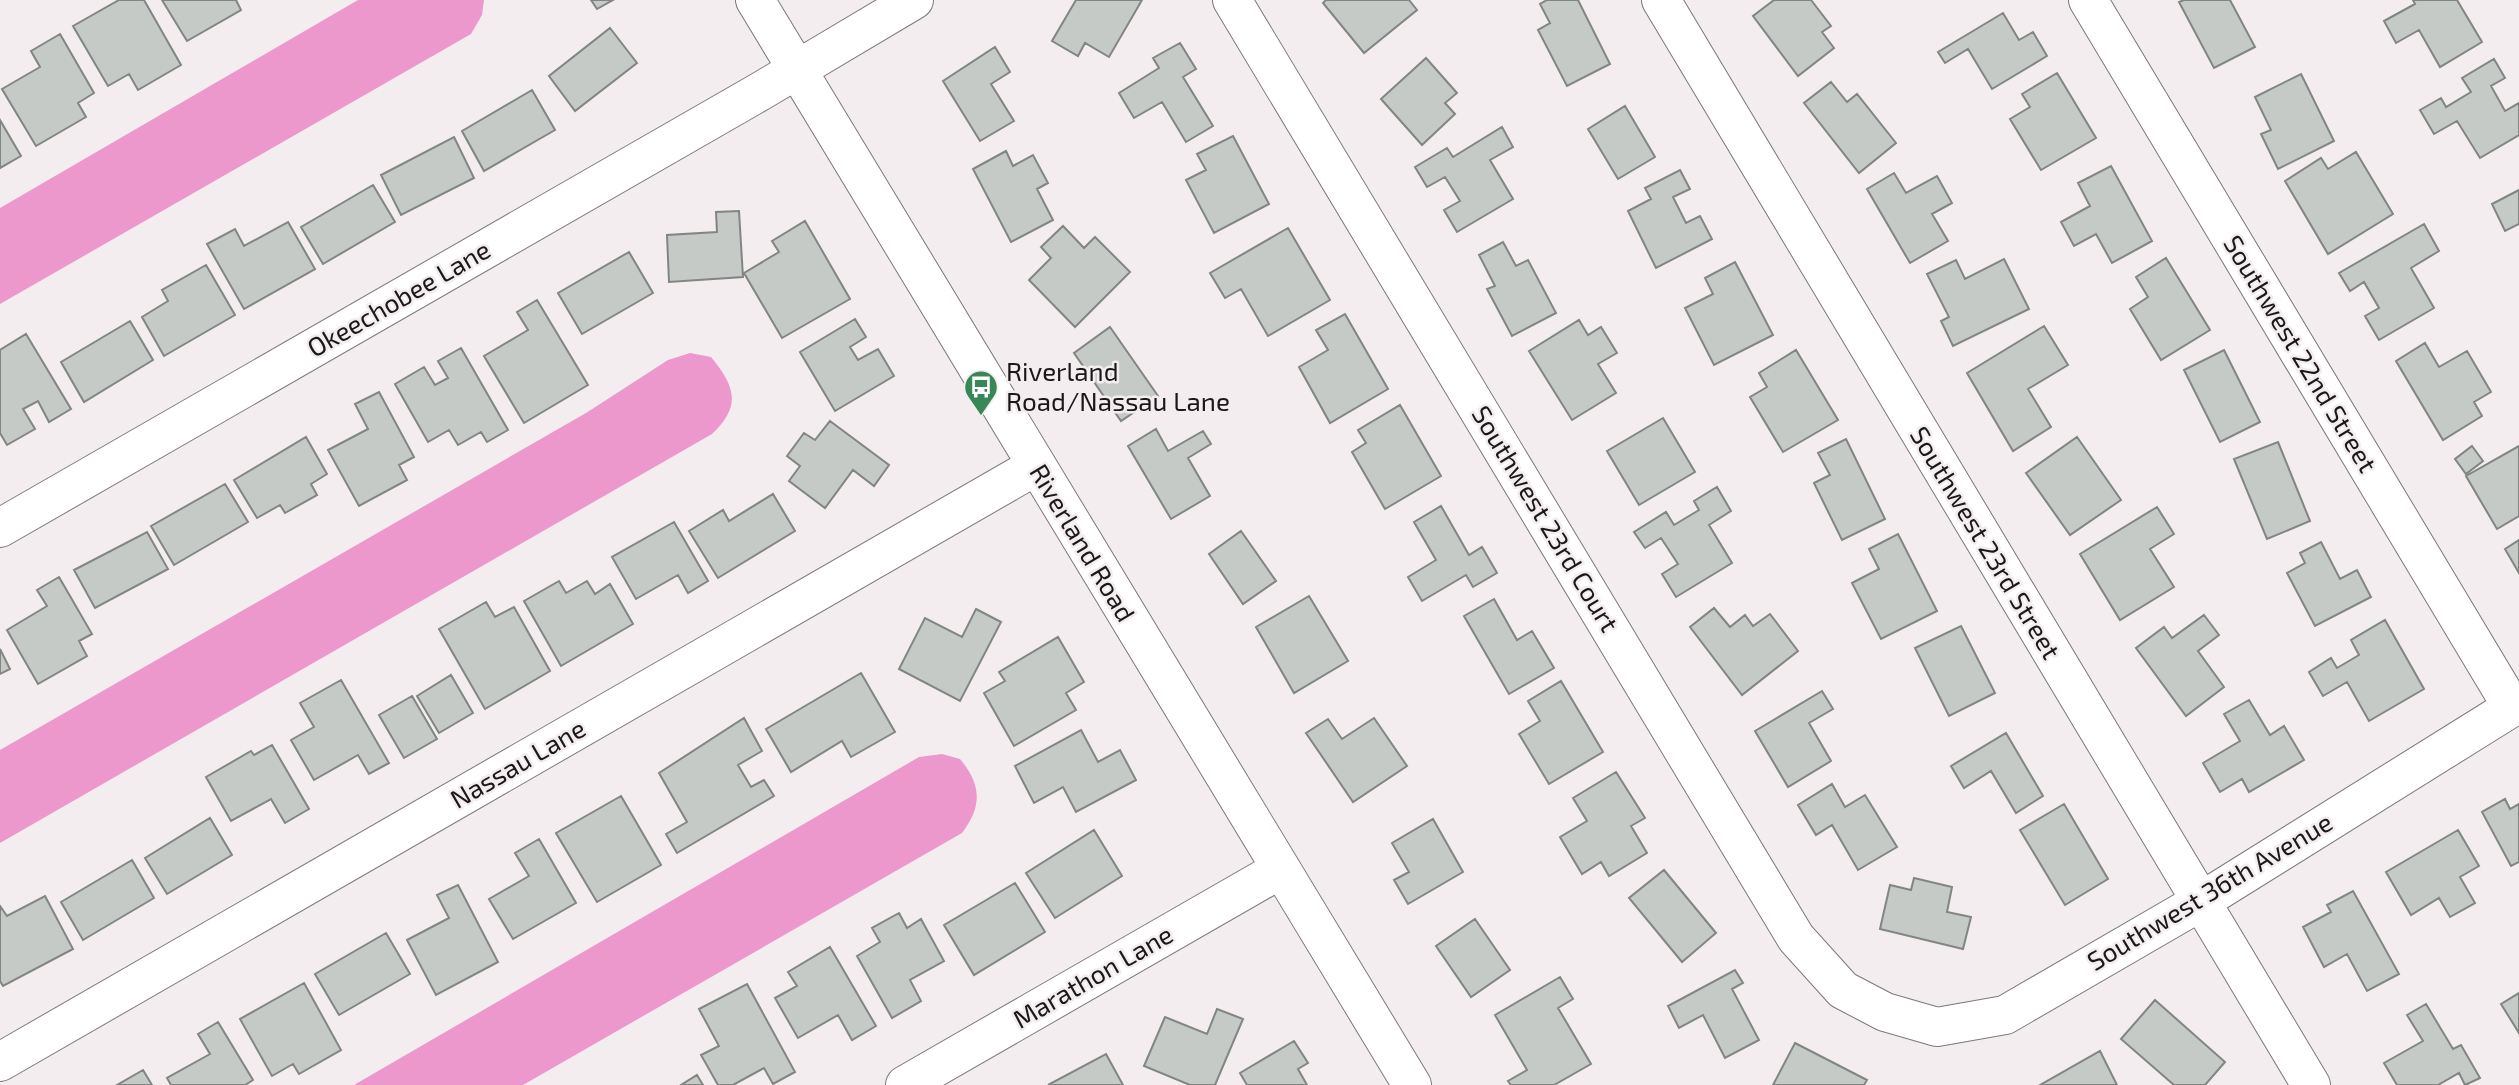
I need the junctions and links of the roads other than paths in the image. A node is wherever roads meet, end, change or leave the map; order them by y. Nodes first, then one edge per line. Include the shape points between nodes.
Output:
1 (755, 0) edge
2 (914, 0) edge
3 (1232, 0) edge
4 (1661, 0) edge
5 (2088, 0) edge
6 (797, 70) junction
7 (1035, 466) junction
8 (0, 528) edge
9 (2516, 705) edge
10 (1280, 869) junction
11 (2200, 902) junction
12 (1885, 1012) joint
13 (0, 1062) edge
14 (905, 1085) edge
15 (1412, 1085) edge
16 (2311, 1085) edge

1 - 6 street, Riverland Road
2 - 6 street, Okeechobee Lane
3 - 12 street, Southwest 23rd Court via 1796,938 1843,990
4 - 11 street, Southwest 23rd Street
5 - 9 street, Southwest 22nd Street
6 - 7 street, Riverland Road
6 - 8 street, Okeechobee Lane
7 - 10 street, Riverland Road
7 - 13 street, Nassau Lane
9 - 11 street, Southwest 36th Avenue
10 - 14 street, Marathon Lane
10 - 15 street, Riverland Road
11 - 12 street, Southwest 36th Avenue via 2006,1015 1937,1027
11 - 16 street, Southwest 23rd Street

